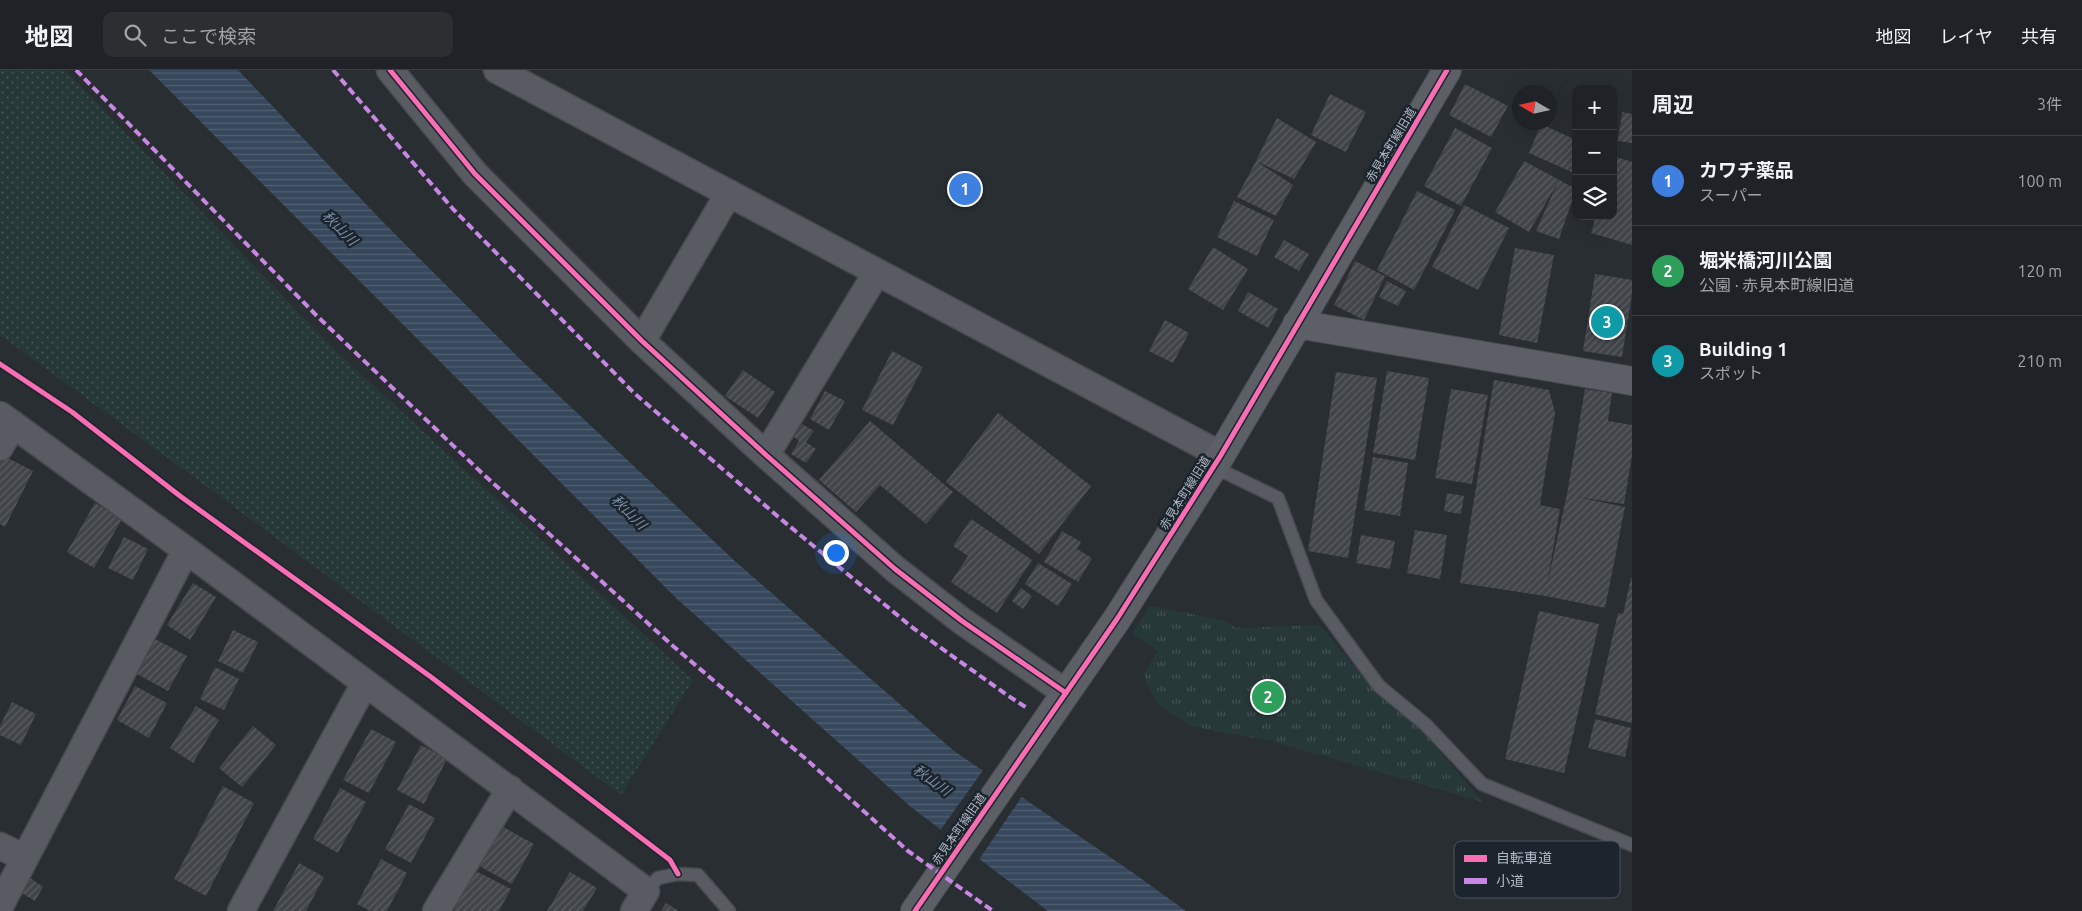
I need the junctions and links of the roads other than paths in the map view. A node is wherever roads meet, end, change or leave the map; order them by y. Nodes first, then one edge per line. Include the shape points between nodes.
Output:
1 (390, 70) edge
2 (497, 70) edge
3 (1447, 70) edge
4 (729, 193) junction
5 (877, 272) junction
6 (1298, 324) junction
7 (642, 341) junction
8 (1632, 381) edge
9 (6, 420) edge
10 (0, 447) edge
11 (766, 456) junction
12 (1217, 461) junction
13 (186, 550) junction
14 (365, 682) junction
15 (1066, 693) junction
16 (510, 789) junction
17 (1632, 845) edge
18 (0, 846) edge
19 (25, 858) junction
20 (640, 901) edge
21 (0, 906) edge
22 (241, 911) edge
23 (436, 911) edge
24 (729, 911) edge
25 (915, 911) edge

1 - 7 street via 475,174
2 - 4 street
3 - 6 street, 赤見本町線旧道
4 - 5 street
4 - 7 street
5 - 11 street
5 - 12 street
6 - 8 street
6 - 12 street, 赤見本町線旧道
7 - 11 street
9 - 10 street
9 - 13 street
11 - 15 street via 894,569
12 - 15 street, 赤見本町線旧道 via 1117,620
12 - 17 lane via 1278,498 1316,600 1379,686 1425,724 1482,784
13 - 14 street
13 - 19 street
14 - 16 street
14 - 22 street
15 - 25 street, 赤見本町線旧道
16 - 20 street
16 - 23 street
18 - 19 street
19 - 21 street
20 - 24 lane via 658,878 698,875

